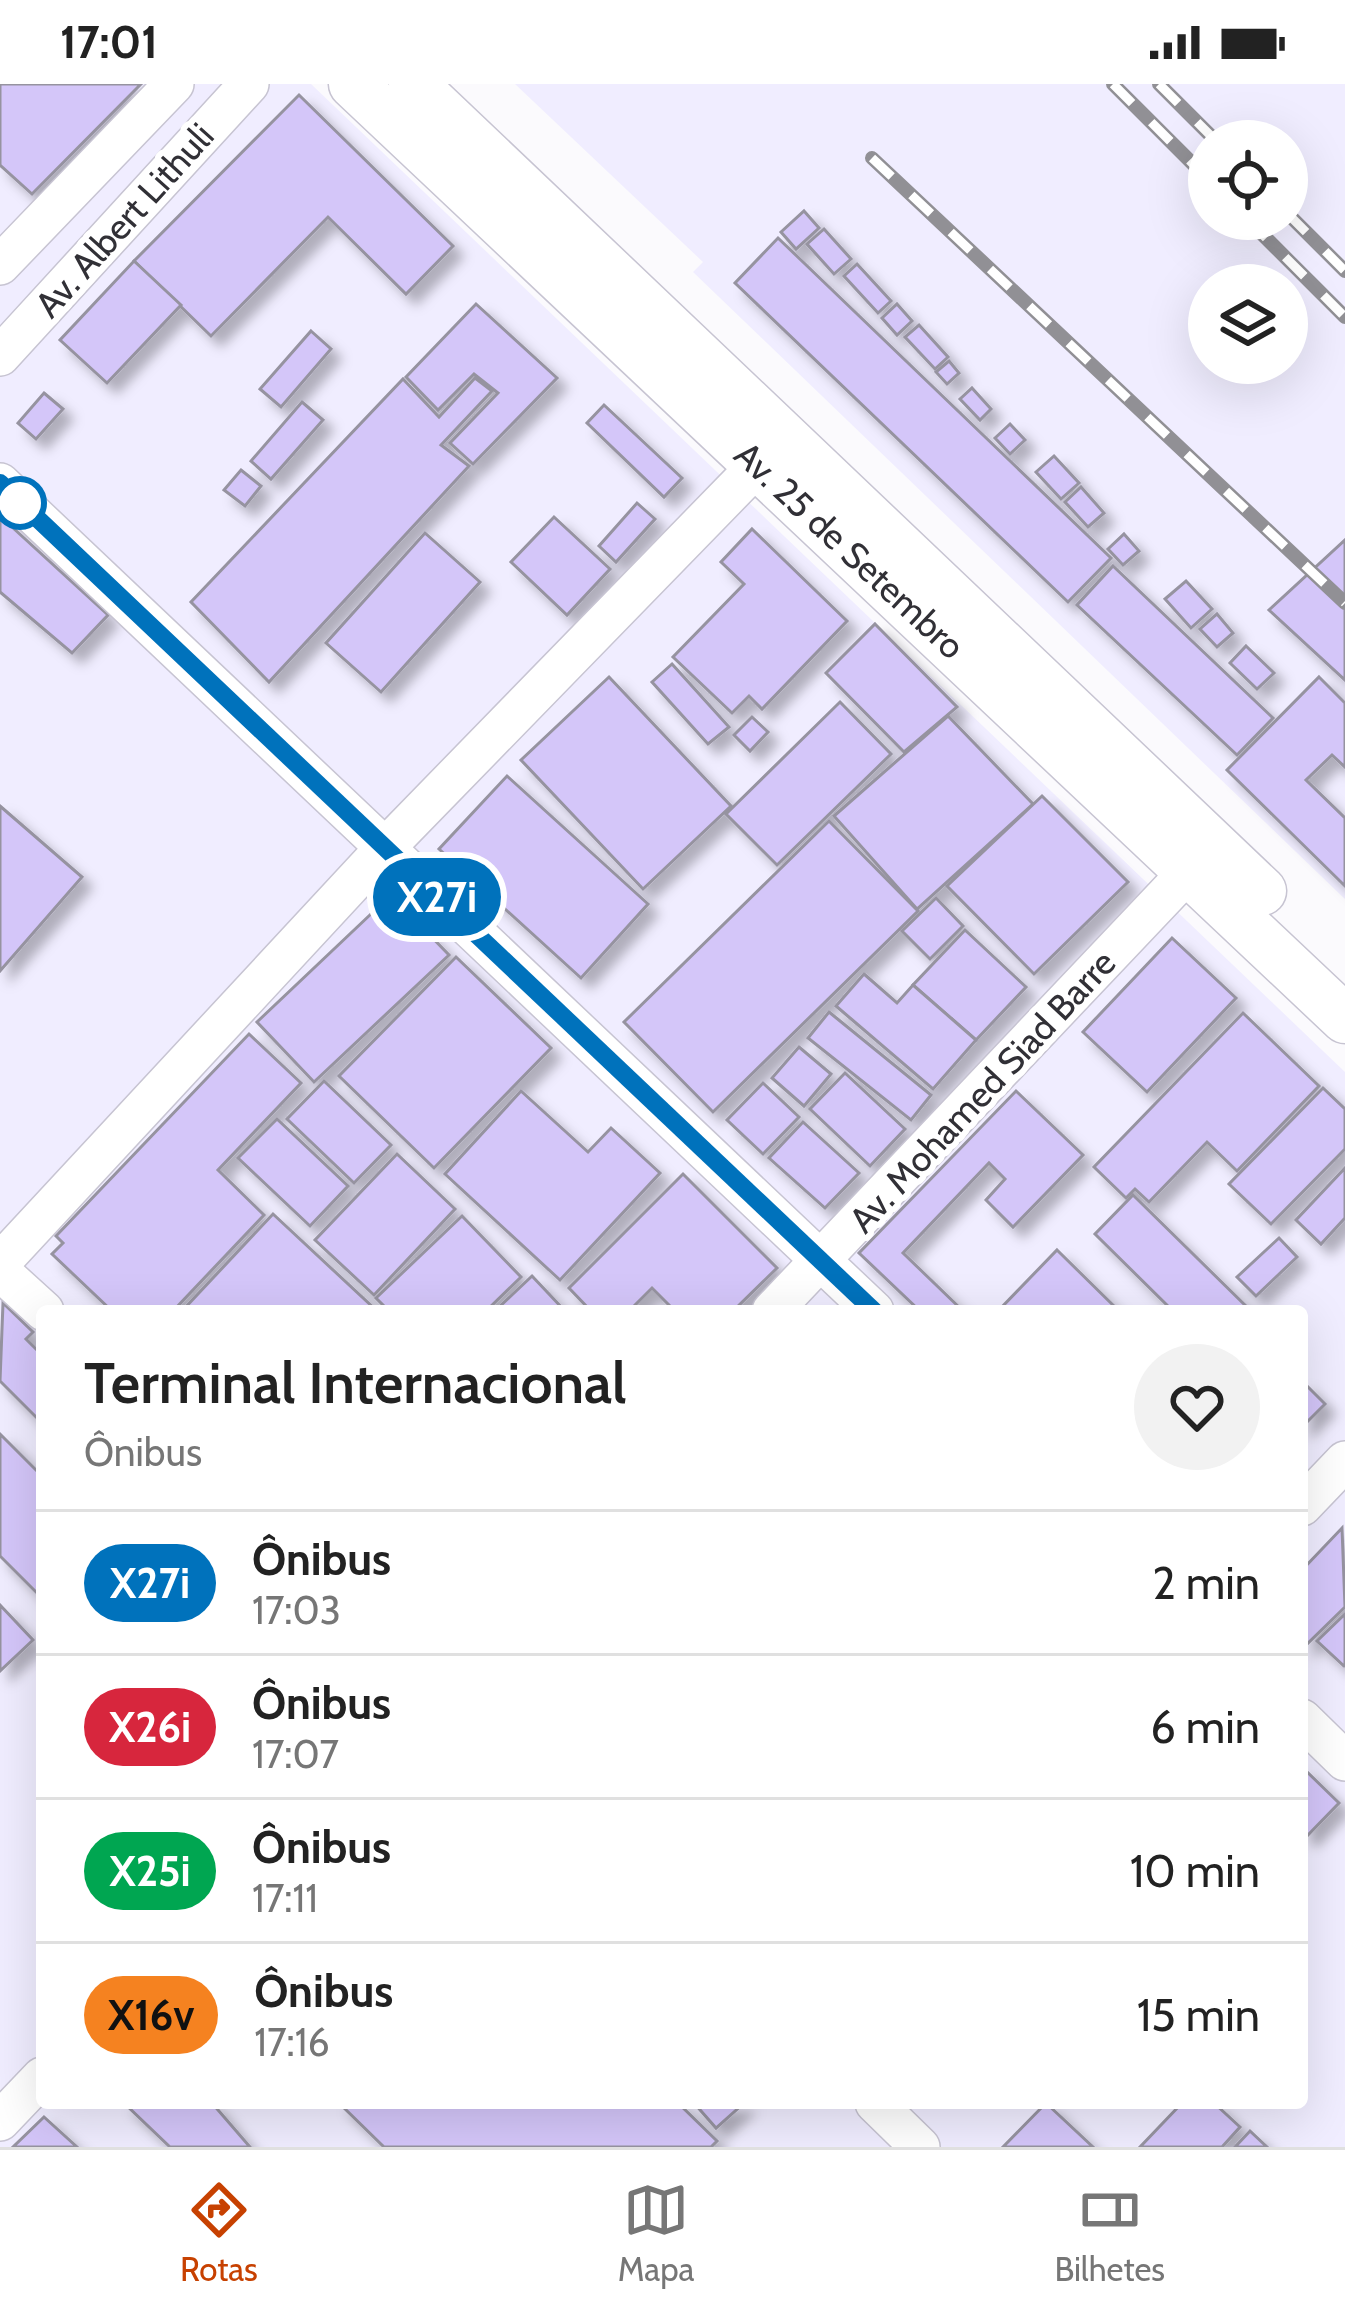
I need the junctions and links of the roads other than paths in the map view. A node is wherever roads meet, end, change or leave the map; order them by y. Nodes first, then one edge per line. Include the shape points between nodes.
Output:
1 (174, 84) edge
2 (249, 84) edge
3 (353, 84) edge
4 (412, 84) edge
5 (0, 265) edge
6 (0, 356) edge
7 (758, 465) junction
8 (0, 483) edge
9 (385, 848) junction
10 (1191, 869) junction
11 (1345, 972) edge
12 (1345, 1018) edge
13 (821, 1261) junction
14 (0, 1267) edge
15 (38, 1305) edge
16 (778, 1305) edge
17 (868, 1305) edge
18 (1345, 1461) edge
19 (1308, 1500) edge
20 (1308, 1725) edge
21 (1345, 1761) edge
22 (36, 2083) edge
23 (881, 2109) edge
24 (0, 2121) edge
25 (920, 2147) edge

1 - 5 street, Av. Albert Lithuli
2 - 6 street, Av. Albert Lithuli
3 - 7 main road, Av. 25 de Setembro
4 - 11 main road, Av. 25 de Setembro
7 - 9 street
7 - 10 main road, Av. 25 de Setembro
8 - 9 street
9 - 13 street
9 - 14 street
10 - 12 main road, Av. 25 de Setembro
10 - 13 street, Av. Mohamed Siad Barre
13 - 16 street, Av. Mohamed Siad Barre
13 - 17 street
14 - 15 street
18 - 19 street
20 - 21 street
22 - 24 street
23 - 25 street

